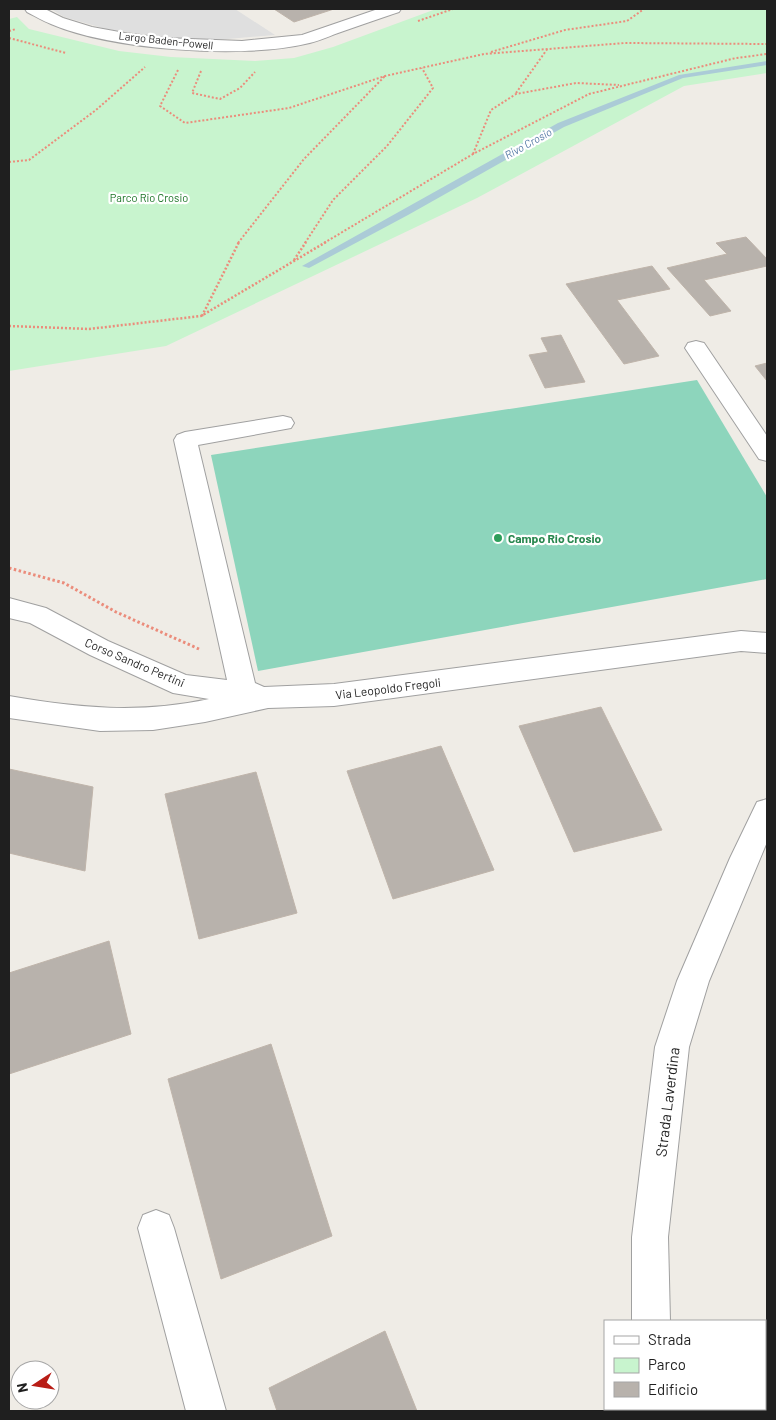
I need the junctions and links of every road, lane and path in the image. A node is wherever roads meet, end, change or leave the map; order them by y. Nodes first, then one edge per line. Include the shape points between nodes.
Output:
1 (33, 9) edge
2 (393, 9) edge
3 (644, 9) edge
4 (175, 43) junction
5 (767, 44) edge
6 (548, 48) junction
7 (484, 54) junction
8 (767, 54) edge
9 (180, 67) dead end
10 (422, 68) junction
11 (202, 70) dead end
12 (254, 72) dead end
13 (385, 76) junction
14 (625, 85) junction
15 (516, 94) junction
16 (473, 154) junction
17 (9, 162) edge
18 (294, 261) junction
19 (201, 316) junction
20 (9, 326) edge
21 (696, 348) dead end
22 (283, 423) dead end
23 (767, 453) edge
24 (9, 568) edge
25 (9, 608) edge
26 (767, 643) edge
27 (246, 693) junction
28 (9, 707) edge
29 (767, 811) edge
30 (156, 1228) dead end
31 (651, 1320) edge
32 (206, 1411) edge

1 - 4 street, Largo Baden-Powell via 80,30
2 - 4 street, Largo Baden-Powell via 304,40 229,46
3 - 7 path via 627,22 565,30
4 - 17 path via 96,110 30,160
5 - 6 path via 625,43
6 - 7 path
6 - 15 path
7 - 10 path
8 - 14 path via 736,58
9 - 13 path via 160,106 185,123 289,108
10 - 13 path
10 - 18 path via 433,88 387,146 333,200
11 - 12 path via 192,93 220,99 240,88
13 - 19 path via 304,159 236,245
14 - 15 path via 576,83
14 - 16 path via 588,94
15 - 16 path via 491,110
16 - 18 path
18 - 19 path
19 - 20 path via 89,329
21 - 23 street
22 - 27 street via 185,440
24 - 27 path via 64,583 116,612 208,654 220,661
25 - 27 street, Corso Sandro Pertini via 37,615 99,648 184,684
26 - 27 street, Via Leopoldo Fregoli via 741,641 334,695
27 - 28 street, Via Leopoldo Fregoli via 205,711 153,719 100,720
29 - 31 street, Strada Laverdina via 693,981 672,1047 650,1237
30 - 32 street

